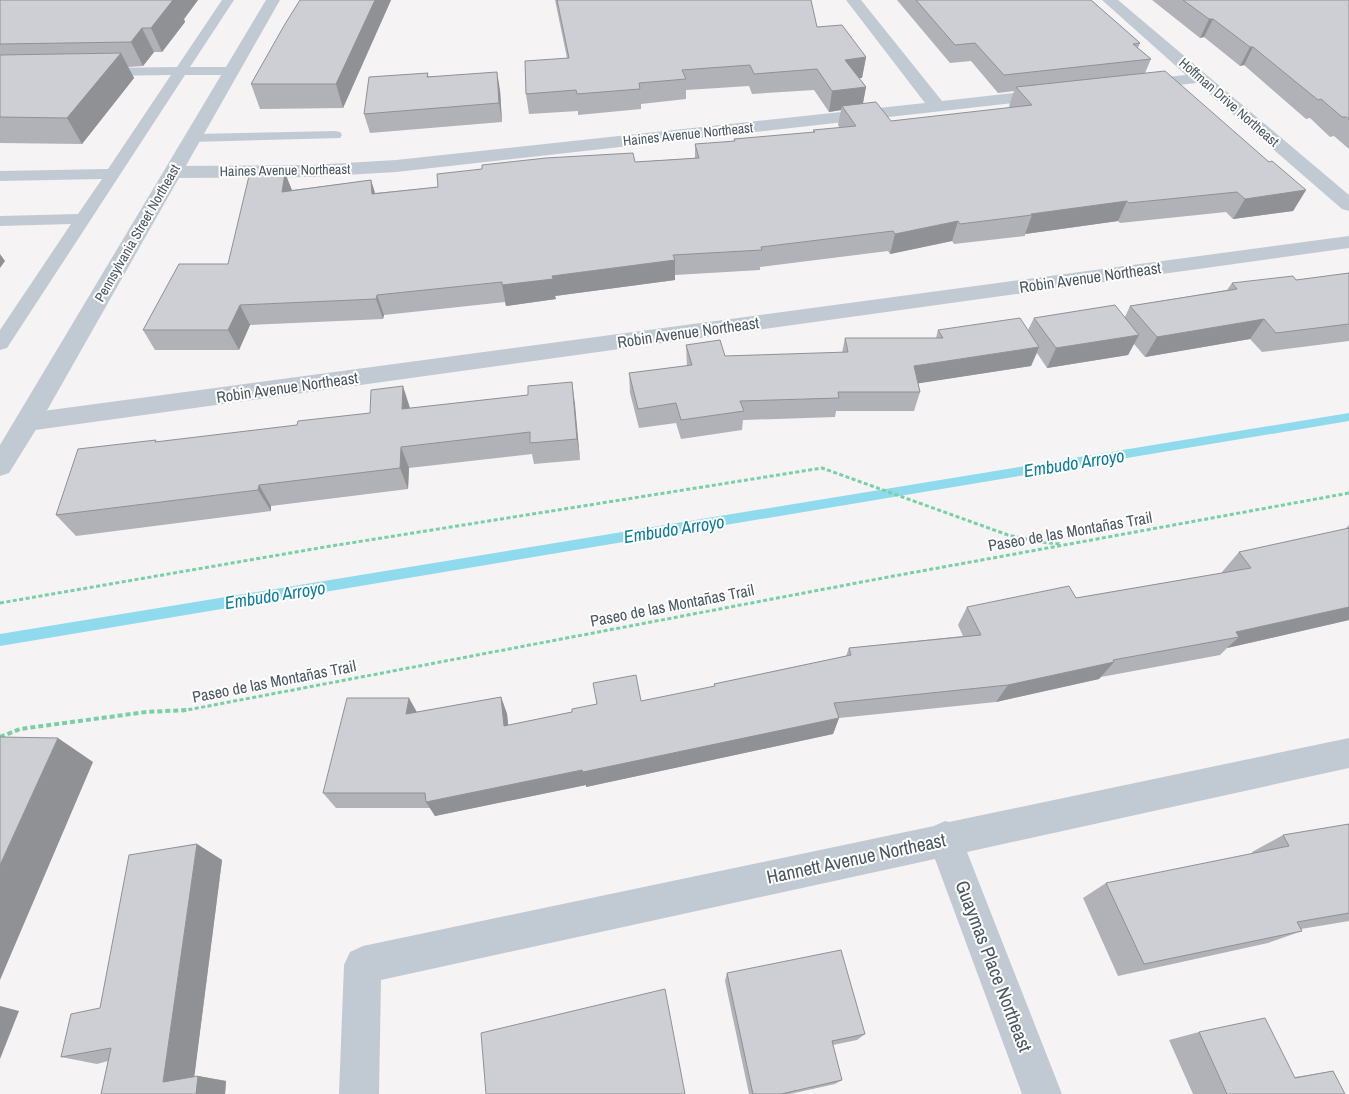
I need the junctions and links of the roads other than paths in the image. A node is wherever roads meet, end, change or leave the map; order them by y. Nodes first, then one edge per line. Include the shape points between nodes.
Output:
1 (228, 0) edge
2 (273, 0) edge
3 (853, 0) edge
4 (1109, 0) edge
5 (182, 71) junction
6 (232, 71) junction
7 (85, 72) edge
8 (1202, 78) junction
9 (1122, 86) edge
10 (1063, 93) edge
11 (937, 106) junction
12 (335, 135) dead end
13 (193, 138) junction
14 (173, 172) junction
15 (112, 174) junction
16 (0, 176) edge
17 (1349, 205) edge
18 (82, 219) junction
19 (0, 221) edge
20 (1349, 242) edge
21 (0, 344) edge
22 (28, 422) junction
23 (0, 466) edge
24 (1349, 753) edge
25 (945, 838) junction
26 (359, 1094) edge
27 (1042, 1094) edge

1 - 5 lane
2 - 6 street, Pennsylvania Street Northeast
3 - 11 street
4 - 8 street, Hoffman Drive Northeast
5 - 6 lane
5 - 7 lane
5 - 15 lane
6 - 13 street, Pennsylvania Street Northeast
8 - 9 street
8 - 17 street, Hoffman Drive Northeast
10 - 11 street, Haines Avenue Northeast
11 - 14 street, Haines Avenue Northeast via 396,166 311,171
12 - 13 lane
13 - 14 street, Pennsylvania Street Northeast
14 - 22 street, Pennsylvania Street Northeast
15 - 16 lane
15 - 18 lane
18 - 19 lane
18 - 21 lane
20 - 22 street, Robin Avenue Northeast
22 - 23 street, Pennsylvania Street Northeast
24 - 25 street, Hannett Avenue Northeast
25 - 26 street, Hannett Avenue Northeast via 363,965
25 - 27 street, Guaymas Place Northeast

